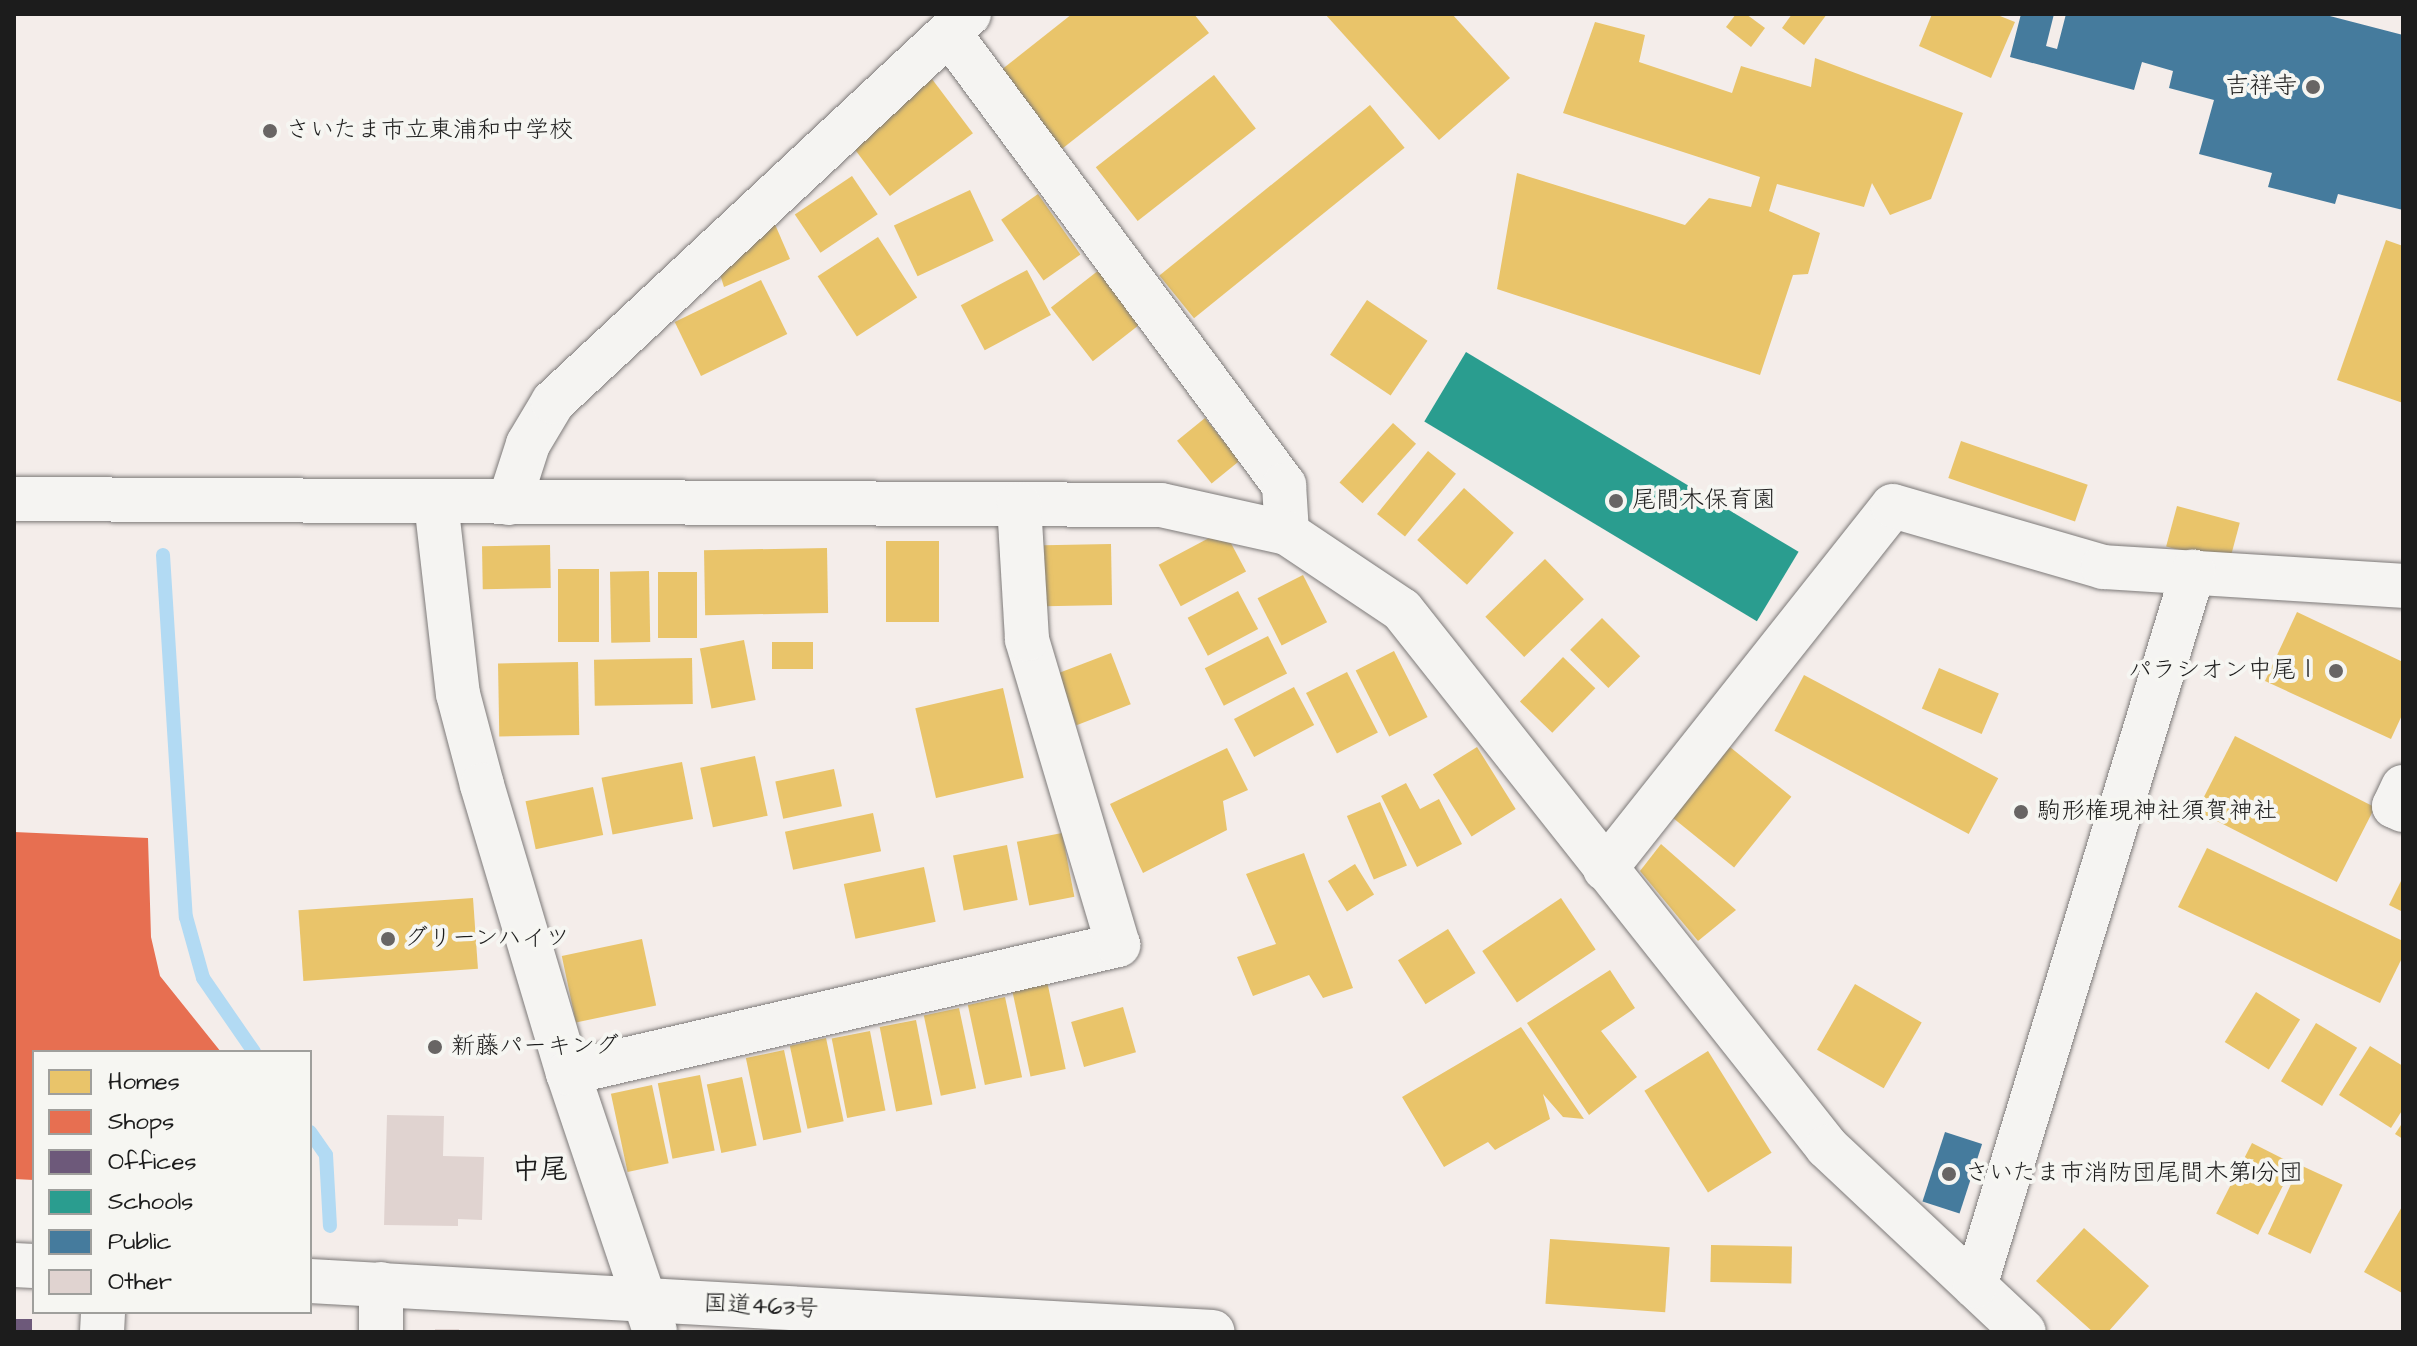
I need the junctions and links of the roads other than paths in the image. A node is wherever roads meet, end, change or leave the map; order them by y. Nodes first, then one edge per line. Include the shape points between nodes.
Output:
1 (959, 24) edge
2 (14, 499) edge
3 (436, 502) junction
4 (509, 503) junction
5 (1019, 504) junction
6 (1287, 533) junction
7 (2193, 572) junction
8 (2403, 586) edge
9 (2403, 787) edge
10 (2403, 810) edge
11 (1605, 869) junction
12 (568, 1073) junction
13 (312, 1281) edge
14 (381, 1284) junction
15 (1975, 1286) junction
16 (651, 1316) edge
17 (381, 1332) edge
18 (1213, 1332) edge
19 (2024, 1332) edge

1 - 4 main road via 553,402 528,444
1 - 6 main road via 1284,485
2 - 3 main road
3 - 4 main road
3 - 12 main road via 458,694
4 - 5 main road
5 - 6 main road via 1161,505
5 - 12 main road via 1027,639 1118,945
6 - 11 main road via 1402,610
7 - 8 main road
7 - 11 main road via 2103,567 1893,506
7 - 15 main road
9 - 10 main road via 2394,806
11 - 15 main road via 1827,1147
12 - 16 main road
13 - 14 main road, 国道463号
14 - 16 main road, 国道463号
14 - 17 main road
15 - 19 main road
16 - 18 main road, 国道463号

